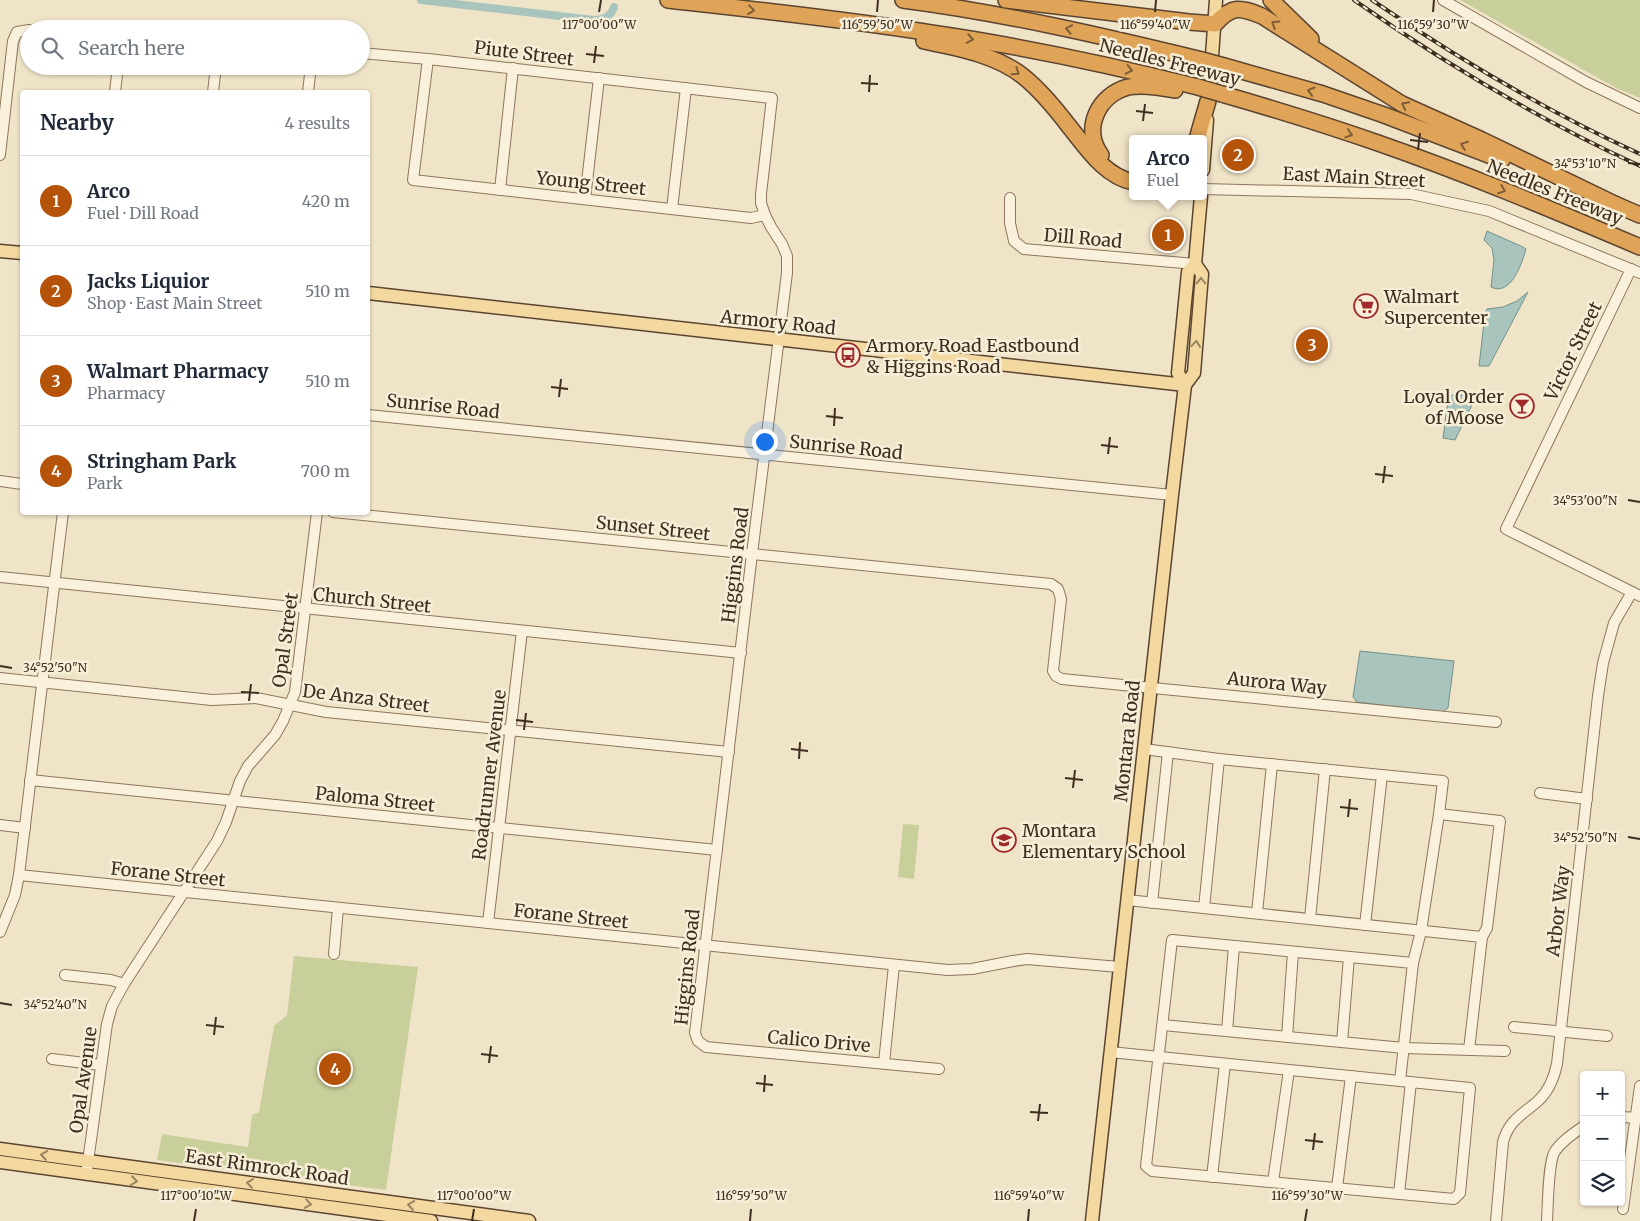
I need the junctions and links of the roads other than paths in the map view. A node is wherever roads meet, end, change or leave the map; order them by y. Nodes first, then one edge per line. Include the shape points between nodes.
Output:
1 (668, 0) edge
2 (903, 0) edge
3 (1006, 0) edge
4 (1216, 0) edge
5 (1271, 0) edge
6 (1443, 0) edge
7 (783, 14) junction
8 (1215, 24) junction
9 (20, 32) edge
10 (370, 54) edge
11 (428, 58) junction
12 (1331, 60) junction
13 (513, 68) junction
14 (117, 75) edge
15 (215, 75) edge
16 (310, 75) edge
17 (599, 78) junction
18 (686, 88) junction
19 (115, 90) edge
20 (213, 90) edge
21 (308, 90) edge
22 (1209, 95) junction
23 (772, 98) joint
24 (1640, 108) edge
25 (1198, 135) edge
26 (1206, 135) edge
27 (0, 155) edge
28 (1129, 174) edge
29 (1129, 181) edge
30 (1207, 189) edge
31 (500, 190) junction
32 (1010, 198) dead end
33 (585, 199) junction
34 (1201, 200) edge
35 (1623, 208) junction
36 (672, 209) junction
37 (765, 215) junction
38 (1640, 215) edge
39 (1640, 247) edge
40 (0, 251) edge
41 (20, 254) edge
42 (1195, 264) junction
43 (1635, 271) edge
44 (370, 293) edge
45 (778, 340) junction
46 (1185, 385) junction
47 (370, 415) edge
48 (764, 455) junction
49 (0, 481) edge
50 (20, 484) edge
51 (1172, 495) junction
52 (63, 515) edge
53 (317, 515) edge
54 (363, 515) edge
55 (752, 554) junction
56 (0, 577) edge
57 (54, 582) junction
58 (1636, 594) edge
59 (306, 610) junction
60 (522, 631) junction
61 (741, 653) junction
62 (1056, 676) joint
63 (0, 678) edge
64 (41, 682) junction
65 (1150, 687) junction
66 (290, 705) junction
67 (1496, 722) dead end
68 (510, 730) junction
69 (1144, 749) junction
70 (729, 752) junction
71 (1168, 752) junction
72 (1219, 759) junction
73 (1272, 764) junction
74 (1326, 769) junction
75 (1382, 775) junction
76 (30, 780) junction
77 (1540, 794) dead end
78 (1587, 799) junction
79 (232, 801) junction
80 (1439, 814) junction
81 (0, 825) edge
82 (499, 827) junction
83 (25, 828) junction
84 (717, 850) junction
85 (19, 875) junction
86 (184, 892) junction
87 (1127, 900) junction
88 (1152, 902) junction
89 (338, 908) junction
90 (1204, 908) junction
91 (1257, 914) junction
92 (1310, 919) junction
93 (488, 923) junction
94 (1365, 925) junction
95 (1421, 930) junction
96 (0, 932) edge
97 (1482, 937) junction
98 (705, 946) junction
99 (1234, 946) junction
100 (1293, 952) junction
101 (334, 954) dead end
102 (1350, 957) junction
103 (1413, 963) junction
104 (894, 965) junction
105 (1119, 967) junction
106 (65, 975) dead end
107 (124, 984) junction
108 (1163, 1025) junction
109 (1514, 1027) dead end
110 (1227, 1031) junction
111 (1561, 1031) junction
112 (1607, 1036) dead end
113 (1287, 1037) junction
114 (698, 1041) joint
115 (1342, 1042) junction
116 (1404, 1048) junction
117 (1469, 1050) junction
118 (1505, 1050) dead end
119 (1110, 1052) junction
120 (1158, 1057) junction
121 (52, 1060) dead end
122 (884, 1063) junction
123 (1225, 1064) junction
124 (101, 1065) junction
125 (939, 1069) dead end
126 (1289, 1070) junction
127 (1351, 1076) junction
128 (1400, 1081) junction
129 (1411, 1082) junction
130 (1640, 1086) edge
131 (1625, 1117) edge
132 (1638, 1118) edge
133 (1580, 1129) edge
134 (0, 1149) edge
135 (88, 1161) junction
136 (0, 1162) edge
137 (86, 1174) junction
138 (1212, 1176) junction
139 (1274, 1182) junction
140 (1337, 1188) junction
141 (1399, 1194) junction
142 (1624, 1209) dead end
143 (431, 1221) edge
144 (529, 1221) edge
145 (1092, 1221) edge
146 (1496, 1221) edge
147 (1547, 1221) edge

1 -> 7 highway, Needles Freeway
35 -> 2 highway, Needles Freeway, bridge via 1323,94 1143,46
3 - 8 highway
4 - 8 main road
5 - 12 highway
6 - 24 street via 1586,82
7 -> 22 highway, Needles Freeway via 930,32 1076,58
7 -> 29 highway via 956,48 1006,66 1038,90 1104,166 1116,176
12 -> 8 highway via 1262,16 1245,9 1224,14
8 - 22 main road
9 - 27 street via 13,41
10 - 11 street, Piute Street
11 - 13 street, Piute Street
11 - 31 street, Young Street via 413,180
35 -> 12 highway via 1402,104
13 - 17 street, Piute Street
13 - 31 street
14 - 19 street
15 - 20 street
16 - 21 street
17 - 18 street, Piute Street
17 - 33 street
18 - 23 street, Piute Street
18 - 36 street
22 - 25 highway
22 - 26 main road
22 - 28 highway via 1140,86 1111,95 1096,114 1092,137 1103,158
22 -> 39 highway, Needles Freeway via 1303,118 1379,144
23 - 37 street, Higgins Road via 761,194
30 - 43 street, East Main Street via 1411,194 1489,211
31 - 33 street, Young Street
32 - 42 street, Dill Road via 1014,241 1024,249
33 - 36 street, Young Street
34 - 42 main road, Montara Road
35 - 38 highway, Needles Freeway
36 - 37 street, Young Street via 751,218
37 - 45 street, Higgins Road via 786,256 787,273
40 - 41 main road
42 - 46 main road, Montara Road via 1202,274 1194,372
43 - 58 street, Victor Street via 1506,529
44 - 45 main road, Armory Road
45 - 46 main road, Armory Road
45 - 48 street, Higgins Road
46 - 51 main road, Montara Road
47 - 48 street, Sunrise Road
48 - 51 street, Sunrise Road
48 - 55 street, Higgins Road
49 - 50 street
51 - 65 main road, Montara Road
52 - 57 street
53 - 59 street, Opal Street
54 - 55 street, Sunset Street
55 - 61 street, Higgins Road
55 - 62 street, Sunset Street via 1051,584 1058,589 1061,599 1053,671
56 - 57 street, Church Street
57 - 59 street, Church Street
57 - 64 street
58 - 78 street, Arbor Way via 1614,623 1603,663
59 - 60 street, Church Street
59 - 66 street, Opal Street via 296,692
60 - 61 street, Church Street
60 - 68 street, Roadrunner Avenue
61 - 70 street, Higgins Road
62 - 65 street, Aurora Way
63 - 64 street, De Anza Street
64 - 66 street, De Anza Street via 212,700 256,698
64 - 76 street
65 - 67 street, Aurora Way
65 - 69 main road, Montara Road
66 - 68 street, De Anza Street via 326,712
66 - 79 street, Opal Street via 275,735 248,766
68 - 70 street, De Anza Street
68 - 82 street, Roadrunner Avenue
69 - 71 street
69 - 87 main road, Montara Road
70 - 84 street, Higgins Road
71 - 72 street
71 - 88 street
72 - 73 street
72 - 90 street
73 - 74 street
73 - 91 street
74 - 75 street
74 - 92 street
75 - 80 street via 1443,781
75 - 94 street
76 - 79 street, Paloma Street
76 - 83 street
77 - 78 street
78 - 111 street, Arbor Way
79 - 82 street, Paloma Street
79 - 86 street, Opal Street via 217,841
80 - 95 street
80 - 97 street via 1500,821 1488,928
81 - 83 street
82 - 84 street, Paloma Street
82 - 93 street, Roadrunner Avenue
83 - 85 street
84 - 98 street, Higgins Road
85 - 86 street, Forane Street
85 - 96 street via 9,913
86 - 89 street, Forane Street
86 - 107 street, Opal Avenue
87 - 88 street
87 - 105 main road, Montara Road
88 - 90 street
89 - 93 street, Forane Street
89 - 101 street
90 - 91 street
91 - 92 street
92 - 94 street
93 - 98 street, Forane Street
94 - 95 street
95 - 97 street
95 - 103 street
97 - 117 street
98 - 104 street, Forane Street
98 - 114 street, Higgins Road via 695,1033
99 - 100 street
99 - 108 street via 1172,940
99 - 110 street
100 - 102 street
100 - 113 street
102 - 103 street
102 - 115 street
103 - 116 street
104 - 105 street, Forane Street via 956,970 1028,960
104 - 122 street
105 - 119 main road, Montara Road
106 - 107 street
107 - 124 street, Opal Avenue via 112,1006
108 - 110 street
108 - 120 street
109 - 111 street
110 - 113 street
111 - 112 street
111 - 146 street, Arbor Way via 1557,1064 1549,1088 1514,1120 1506,1132
113 - 115 street
114 - 122 street, Calico Drive via 706,1047
115 - 116 street
116 - 117 street
116 - 128 street
117 - 118 street
119 - 120 street
119 - 145 main road, Montara Road
120 - 123 street
120 - 138 street via 1146,1166 1152,1171
121 - 124 street
122 - 125 street, Calico Drive
123 - 126 street
123 - 138 street
124 - 135 street, Opal Avenue
126 - 127 street
126 - 139 street
127 - 128 street
127 - 140 street
128 - 129 street
129 - 141 street
129 - 141 street via 1470,1088 1460,1193 1454,1198
130 - 132 street
131 - 132 street
132 - 142 street
133 - 147 street via 1554,1154
135 -> 134 main road, East Rimrock Road
135 - 137 street, Opal Avenue
144 -> 135 main road, East Rimrock Road
136 - 137 main road, East Rimrock Road
137 -> 143 main road, East Rimrock Road
138 - 139 street
139 - 140 street
140 - 141 street

